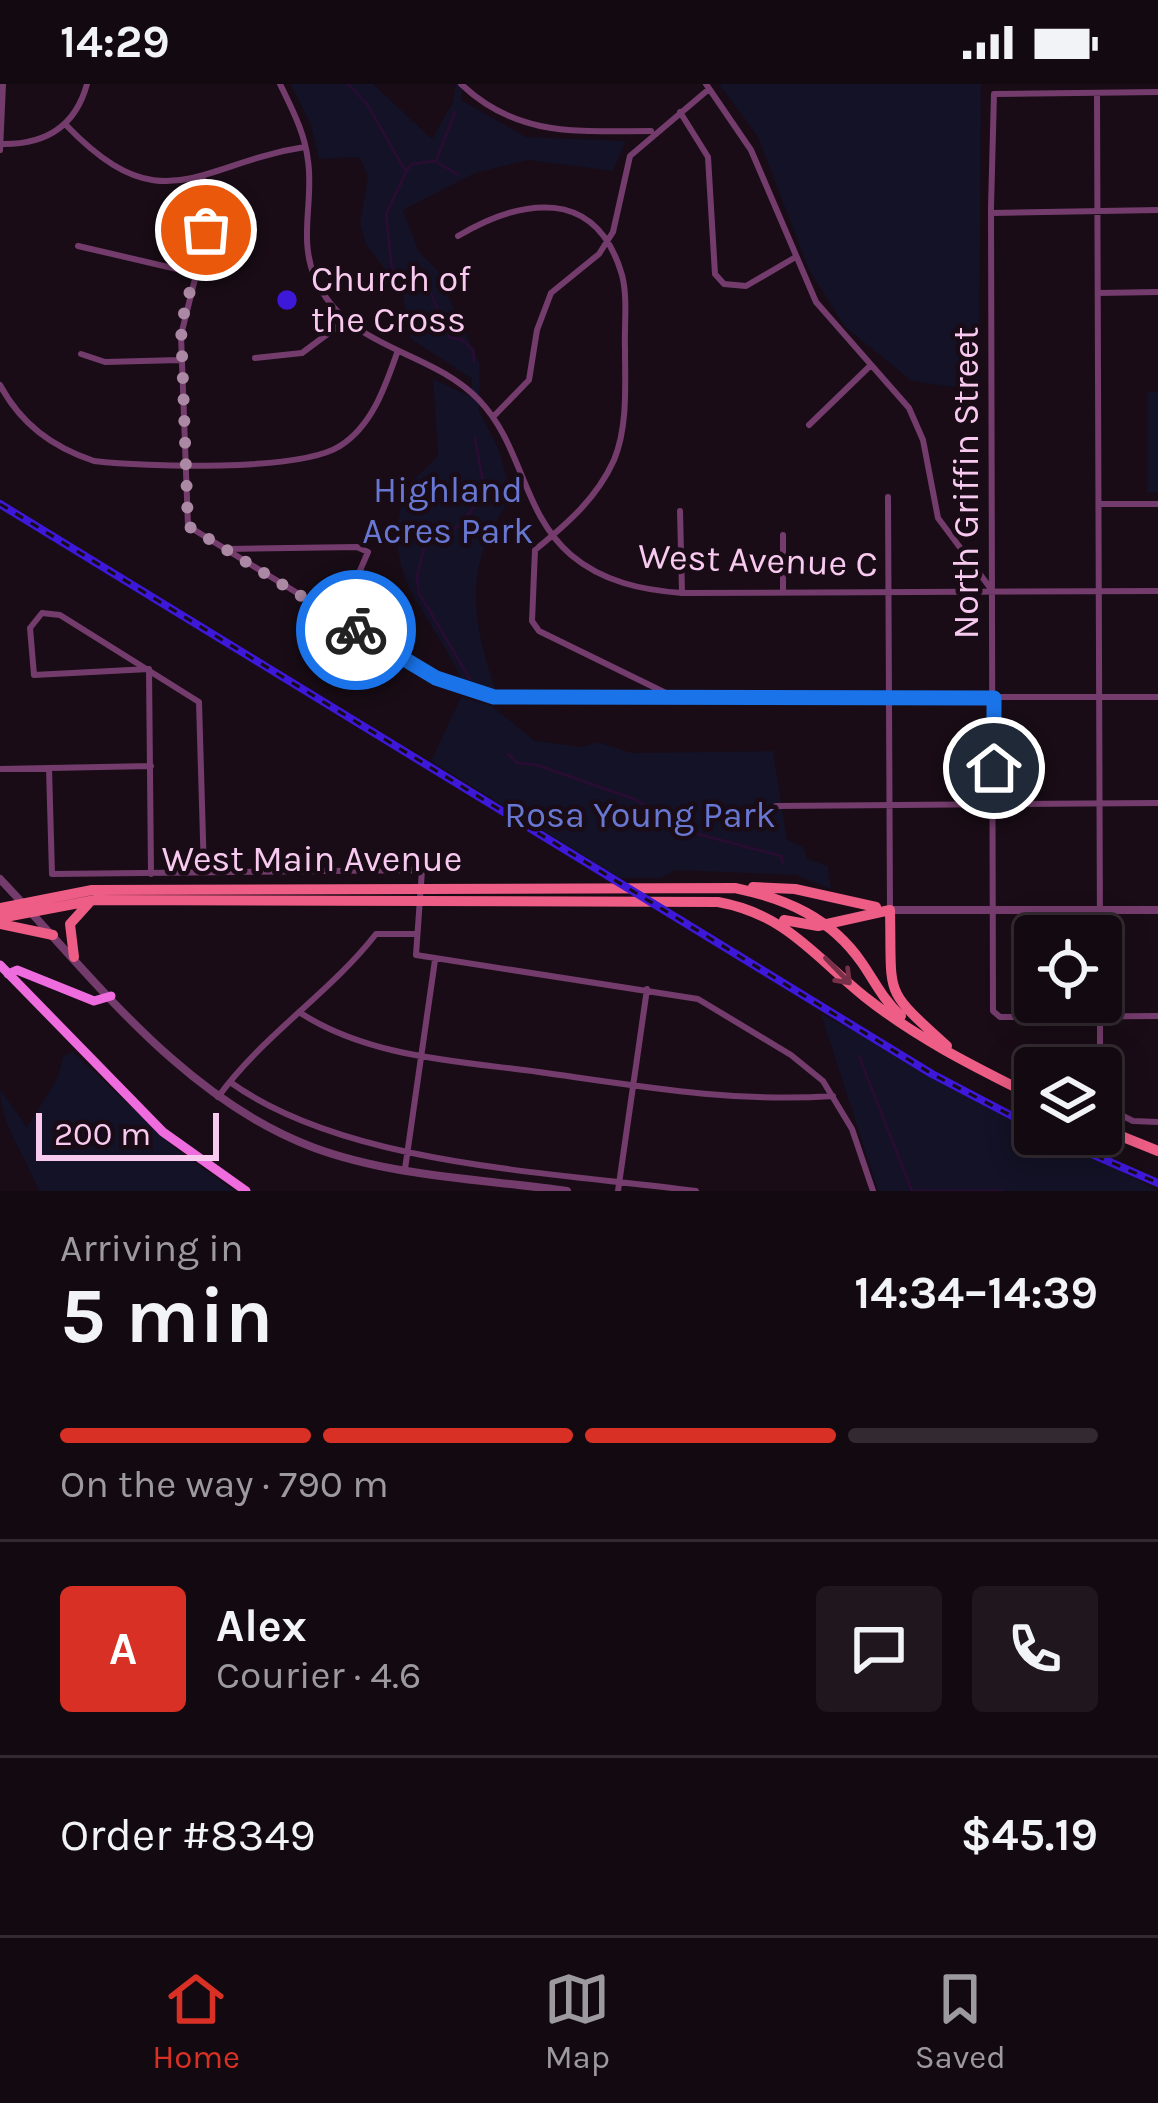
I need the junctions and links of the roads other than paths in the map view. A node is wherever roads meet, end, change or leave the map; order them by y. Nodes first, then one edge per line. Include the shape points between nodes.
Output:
1 (3, 84) edge
2 (87, 84) edge
3 (280, 84) edge
4 (461, 84) edge
5 (708, 86) edge
6 (1097, 92) junction
7 (1158, 92) edge
8 (680, 112) junction
9 (66, 125) junction
10 (655, 130) junction
11 (0, 147) edge
12 (305, 147) junction
13 (203, 179) junction
14 (1158, 210) edge
15 (1098, 211) junction
16 (991, 213) junction
17 (458, 236) dead end
18 (606, 242) junction
19 (77, 247) dead end
20 (794, 258) junction
21 (194, 272) junction
22 (1158, 292) edge
23 (1098, 293) junction
24 (345, 321) junction
25 (398, 353) junction
26 (81, 354) dead end
27 (255, 358) dead end
28 (180, 360) junction
29 (871, 365) junction
30 (0, 385) edge
31 (493, 417) junction
32 (809, 425) dead end
33 (182, 463) junction
34 (888, 497) dead end
35 (1158, 504) edge
36 (1099, 505) junction
37 (680, 512) dead end
38 (783, 535) dead end
39 (553, 536) junction
40 (224, 549) junction
41 (887, 591) junction
42 (1099, 591) junction
43 (1158, 591) edge
44 (682, 592) junction
45 (783, 592) junction
46 (993, 592) junction
47 (338, 619) junction
48 (149, 669) junction
49 (1102, 697) junction
50 (1158, 697) edge
51 (675, 698) junction
52 (886, 698) junction
53 (994, 698) junction
54 (151, 766) junction
55 (49, 768) junction
56 (0, 769) edge
57 (1158, 803) edge
58 (888, 804) junction
59 (994, 804) junction
60 (1103, 804) junction
61 (776, 806) dead end
62 (204, 873) junction
63 (152, 874) junction
64 (0, 879) edge
65 (735, 888) junction
66 (422, 894) junction
67 (95, 900) junction
68 (718, 902) junction
69 (25, 905) junction
70 (0, 908) edge
71 (887, 910) junction
72 (993, 910) junction
73 (1101, 910) junction
74 (1158, 910) edge
75 (1101, 915) edge
76 (0, 921) edge
77 (825, 925) junction
78 (417, 934) junction
79 (52, 935) junction
80 (74, 957) junction
81 (435, 960) junction
82 (4, 970) edge
83 (647, 989) junction
84 (111, 996) junction
85 (299, 1012) junction
86 (1014, 1015) edge
87 (1122, 1016) edge
88 (1158, 1016) edge
89 (947, 1046) junction
90 (422, 1055) junction
91 (968, 1062) junction
92 (230, 1082) junction
93 (633, 1086) junction
94 (1014, 1086) edge
95 (833, 1096) junction
96 (218, 1097) junction
97 (1122, 1116) edge
98 (1158, 1122) edge
99 (1122, 1137) edge
100 (408, 1150) junction
101 (1158, 1151) edge
102 (405, 1169) junction
103 (619, 1181) junction
104 (246, 1191) edge
105 (567, 1191) edge
106 (618, 1191) edge
107 (696, 1191) edge
108 (873, 1191) edge

1 - 11 street
2 - 9 street
3 - 12 street
4 - 10 street via 533,129
5 - 8 street
5 - 20 street via 751,150
6 - 7 street
6 - 15 street
6 - 16 street, North Griffin Street via 994,94
8 - 10 street
8 - 20 street via 712,176 716,274 724,284 746,286
9 - 11 street via 35,142
9 - 13 street via 122,170 161,181
10 - 18 street via 630,156 620,216
12 - 13 street
12 - 24 street via 308,253 320,289
13 - 21 street via 206,238
14 - 15 street
15 - 16 street
15 - 23 street
16 - 46 street, North Griffin Street
17 - 18 street via 503,211 548,206 582,218
18 - 31 street via 551,293 529,380
18 - 39 street via 622,278 624,419 600,487
19 - 21 street
20 - 29 street via 835,329
21 - 28 street
22 - 23 street
23 - 36 street
24 - 25 street, West Avenue C
24 - 27 street via 302,353
25 - 31 street, West Avenue C via 454,378
25 - 33 street via 381,398 343,445 289,463
26 - 28 street via 105,362
28 - 33 street
29 - 32 street
29 - 46 street via 916,422 944,531
30 - 33 street via 31,427 70,454 124,465
31 - 39 street, West Avenue C
33 - 40 street via 188,526
34 - 41 street
35 - 36 street
36 - 42 street
37 - 44 street
38 - 45 street
39 - 44 street, West Avenue C via 621,583
39 - 51 street via 531,562 539,631
40 - 47 street
40 - 47 street via 368,552
41 - 45 street, West Avenue C
41 - 46 street, West Avenue C
41 - 52 street
42 - 43 street, West Avenue C
42 - 46 street, West Avenue C
42 - 49 street
44 - 45 street, West Avenue C
46 - 53 street, North Griffin Street
47 - 51 street via 428,674 484,695
48 - 48 street via 56,613 38,614 30,632 38,676
48 - 54 street
48 - 62 street via 202,710
49 - 50 street
49 - 53 street
49 - 60 street
51 - 52 street
52 - 53 street
52 - 58 street
53 - 59 street, North Griffin Street
54 - 55 street
54 - 63 street
55 - 56 street
55 - 63 street via 52,874
57 - 60 street
58 - 59 street
58 - 61 street
58 - 71 street
59 - 60 street
59 - 72 street, North Griffin Street
60 - 73 street
62 - 63 street
62 - 66 street via 422,870
64 - 69 street
65 - 66 main road, West Main Avenue
65 - 71 main road via 789,888
65 - 77 main road, West Main Avenue via 785,901
66 - 67 main road, West Main Avenue
66 - 68 main road, West Main Avenue
66 - 69 main road, West Main Avenue via 92,890
66 - 78 street
67 - 69 main road, West Main Avenue
67 - 80 main road via 72,919
68 - 77 main road via 747,904 796,925
68 -> 91 main road, West Main Avenue via 784,926 865,997
69 - 70 main road
69 - 76 main road
69 - 79 street
71 - 72 street
71 - 77 main road
71 - 89 main road via 894,995
72 - 73 street
72 - 86 street, North Griffin Street via 995,1015
73 - 74 street
73 - 75 street
76 - 79 main road
77 - 89 main road, West Main Avenue via 894,1009
78 - 81 street via 416,955
78 - 85 street via 376,934 349,970
79 - 80 street
80 - 84 street
81 - 83 street
81 - 90 street
82 - 84 main road via 94,1001
82 - 104 main road via 164,1132
83 - 93 street
83 - 95 street via 698,999 791,1055
84 - 96 street
85 - 90 street via 347,1036
85 - 92 street
87 - 88 street
89 - 91 main road, West Main Avenue
90 - 93 street
90 - 100 street
91 - 94 main road, West Main Avenue
92 - 96 street
92 - 100 street via 326,1130
93 - 95 street via 742,1099
93 - 103 street
95 - 108 street
96 - 102 street via 314,1148
97 - 98 street
99 - 101 main road
100 - 102 street
100 - 103 street
102 - 105 street
103 - 106 street
103 - 107 street

